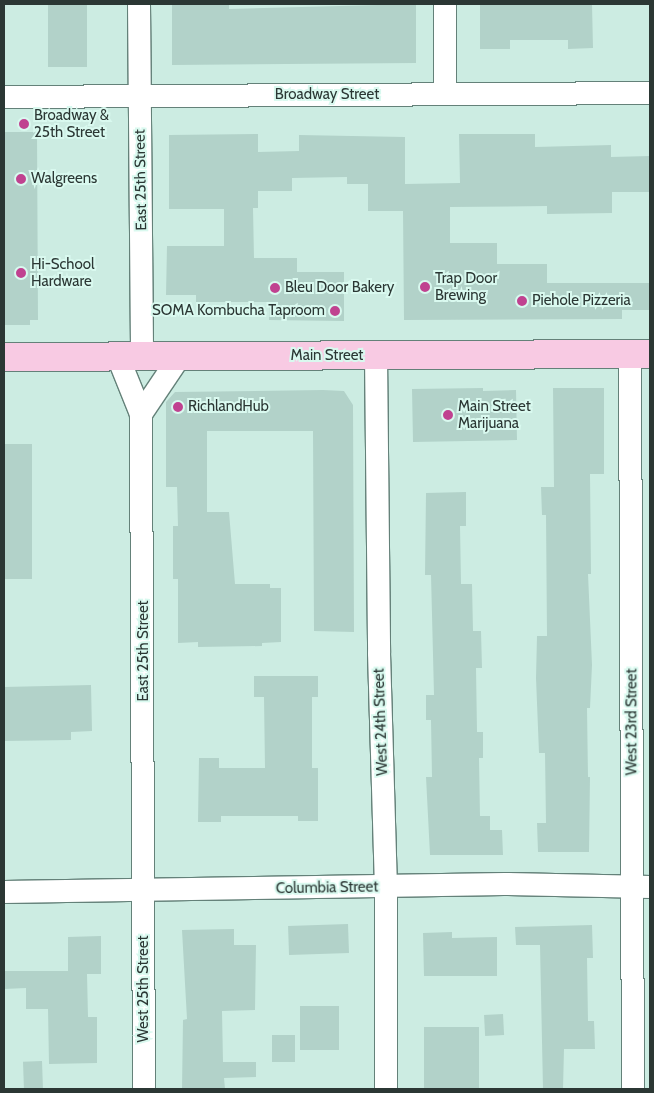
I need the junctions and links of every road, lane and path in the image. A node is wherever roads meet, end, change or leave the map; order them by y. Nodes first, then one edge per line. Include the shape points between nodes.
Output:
1 (139, 4) edge
2 (445, 4) edge
3 (650, 92) edge
4 (445, 94) junction
5 (140, 96) junction
6 (4, 97) edge
7 (640, 354) edge
8 (376, 355) junction
9 (180, 356) junction
10 (4, 357) edge
11 (130, 357) junction
12 (141, 414) junction
13 (386, 886) junction
14 (641, 887) edge
15 (145, 889) junction
16 (4, 892) edge
17 (144, 1089) edge
18 (386, 1089) edge
19 (633, 1089) edge

1 - 5 street, East 25th Street
2 - 4 street
3 - 4 street, Broadway Street
4 - 5 street, Broadway Street
5 - 6 street, Broadway Street
5 - 11 street, East 25th Street
7 - 8 main road, Main Street
7 - 14 street, West 23rd Street
8 - 9 main road, Main Street
8 - 13 street, West 24th Street via 379,653
9 - 11 main road, Main Street
9 - 12 street
10 - 11 main road, Main Street
11 - 12 street, East 25th Street
12 - 15 street, East 25th Street
13 - 14 street, Columbia Street
13 - 15 street, Columbia Street
13 - 18 street, West 24th Street
14 - 19 street, West 23rd Street
15 - 16 street, Columbia Street
15 - 17 street, West 25th Street

